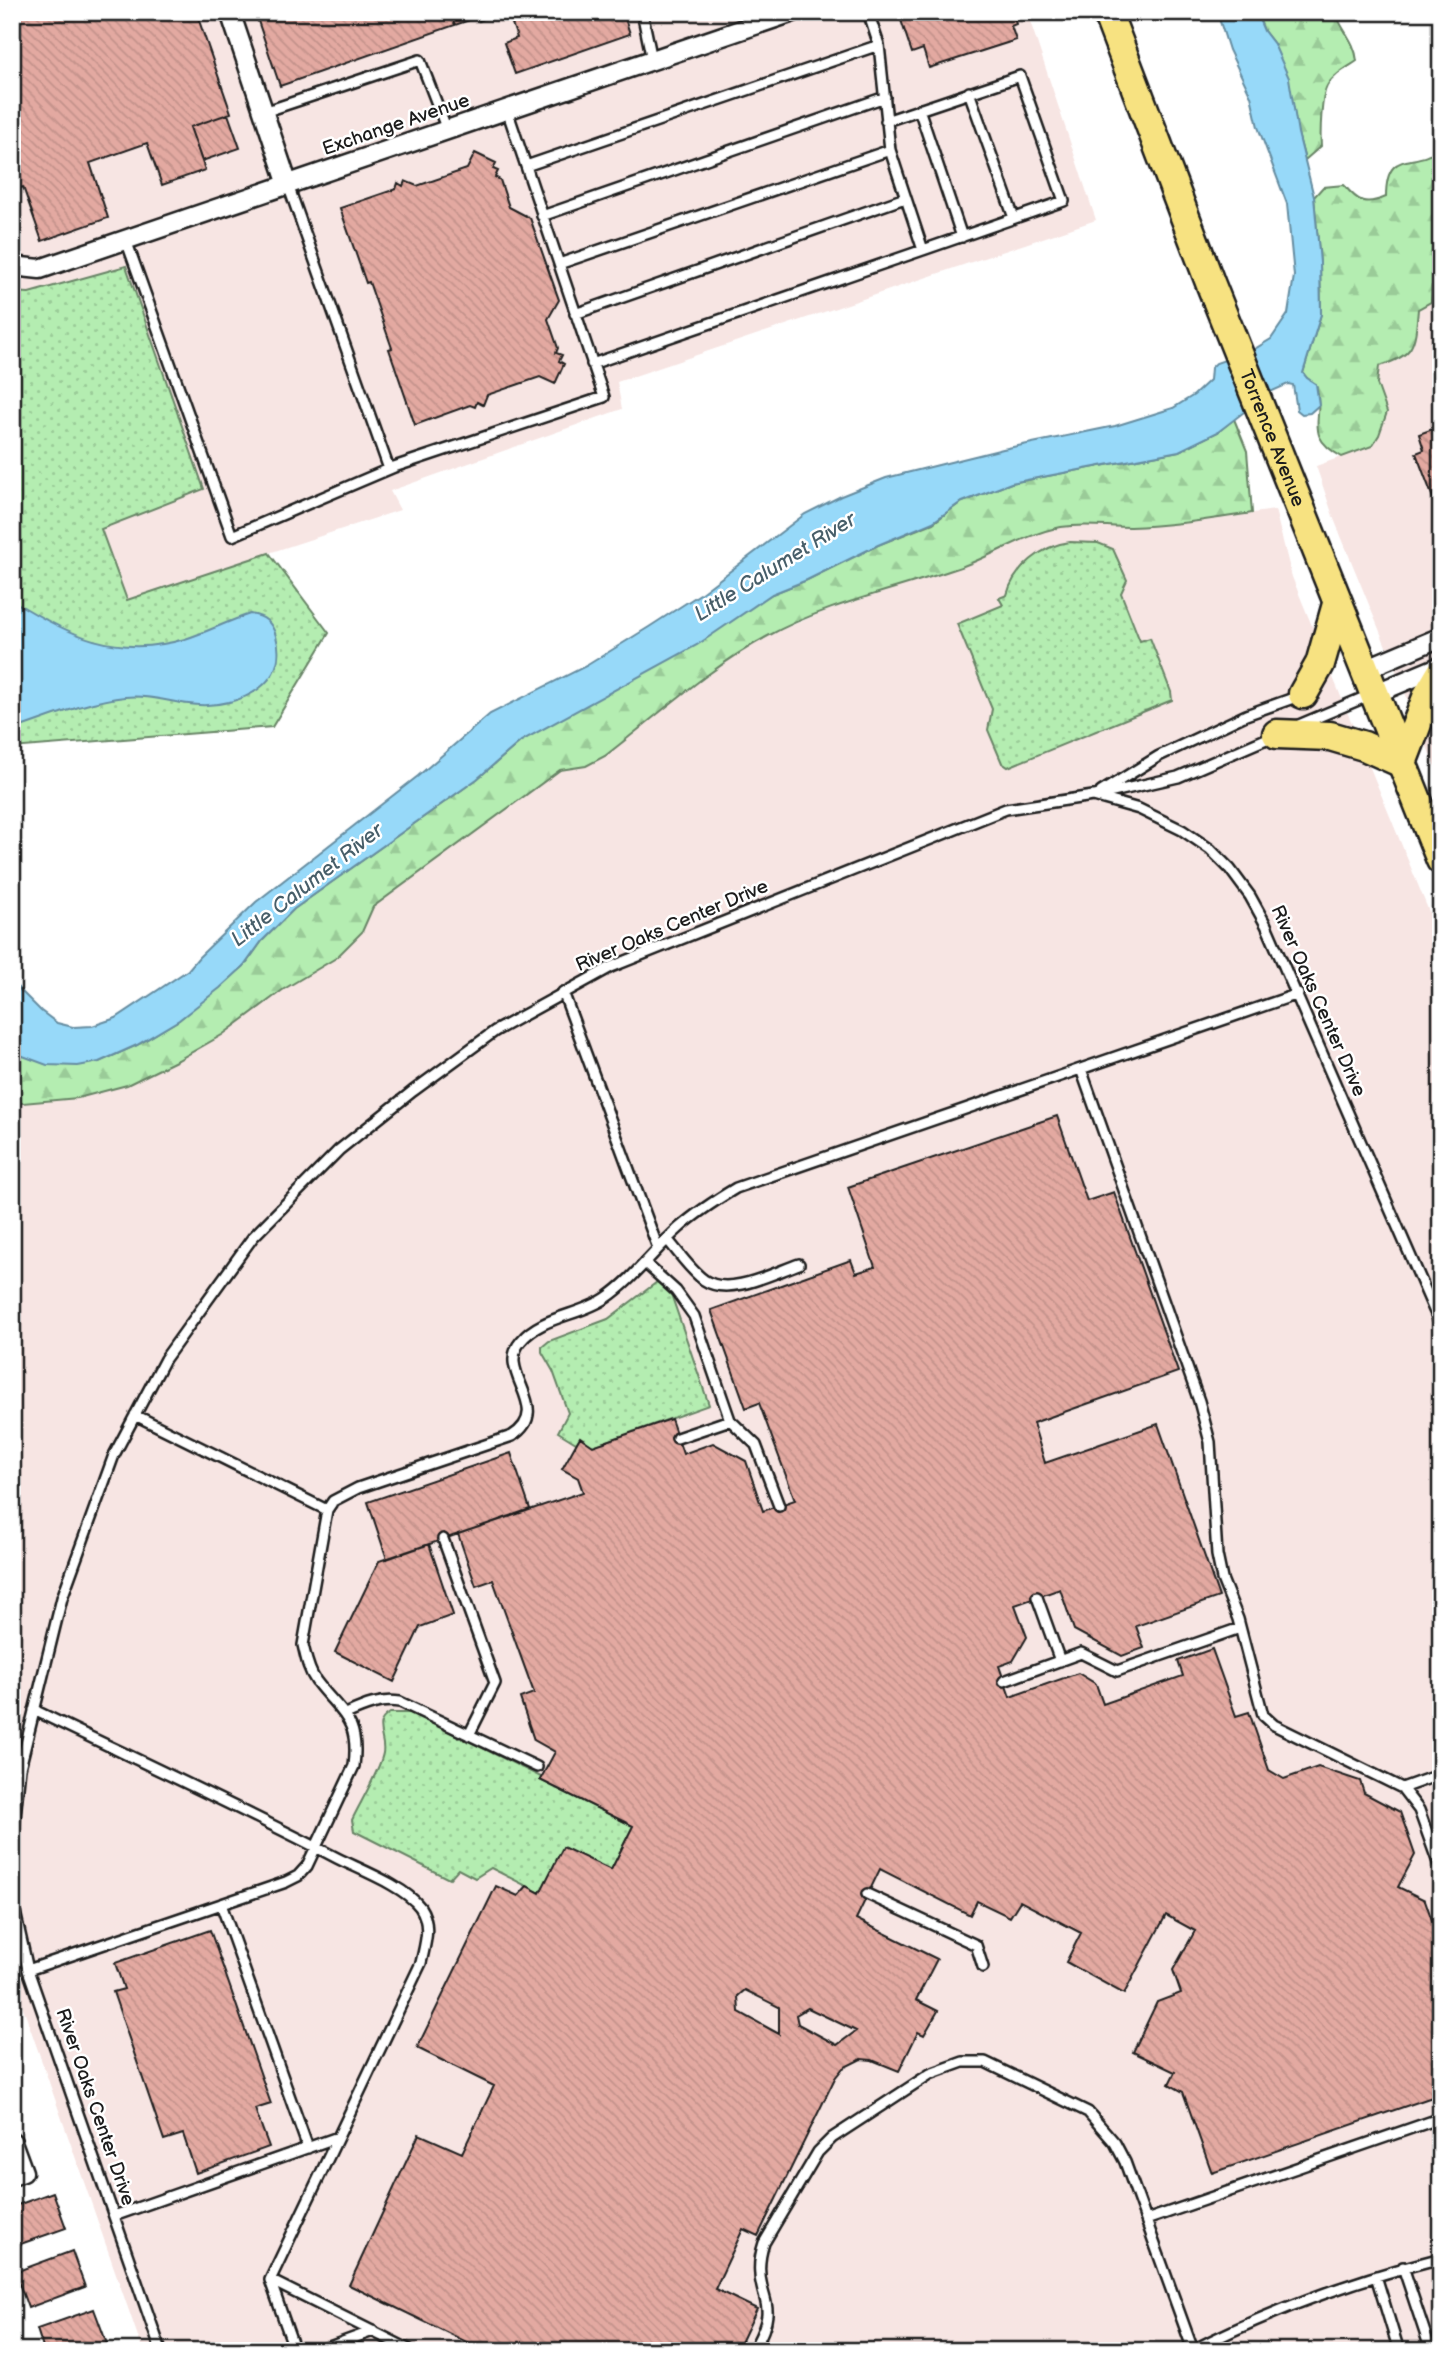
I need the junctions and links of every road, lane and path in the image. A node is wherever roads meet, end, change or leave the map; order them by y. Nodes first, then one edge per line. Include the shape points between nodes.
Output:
1 (230, 12) edge
2 (642, 12) edge
3 (793, 12) edge
4 (868, 12) edge
5 (1107, 12) edge
6 (879, 45) junction
7 (652, 61) junction
8 (969, 92) junction
9 (885, 97) junction
10 (919, 109) junction
11 (507, 110) junction
12 (264, 112) junction
13 (886, 121) junction
14 (447, 130) junction
15 (890, 150) junction
16 (526, 166) junction
17 (288, 185) junction
18 (905, 198) junction
19 (542, 216) junction
20 (1014, 218) junction
21 (962, 237) junction
22 (126, 240) junction
23 (923, 250) junction
24 (559, 264) junction
25 (12, 267) edge
26 (575, 314) junction
27 (592, 364) junction
28 (389, 469) junction
29 (1337, 604) junction
30 (1441, 637) edge
31 (1441, 666) edge
32 (1441, 673) edge
33 (1369, 682) junction
34 (1303, 694) joint
35 (1277, 734) junction
36 (1402, 763) junction
37 (1093, 796) junction
38 (1441, 860) edge
39 (563, 992) junction
40 (1298, 994) junction
41 (1081, 1069) junction
42 (667, 1239) junction
43 (658, 1248) junction
44 (645, 1263) junction
45 (799, 1264) dead end
46 (1441, 1326) edge
47 (135, 1415) junction
48 (730, 1420) junction
49 (677, 1438) dead end
50 (779, 1506) dead end
51 (327, 1510) junction
52 (443, 1539) dead end
53 (1037, 1597) dead end
54 (1240, 1628) junction
55 (1060, 1661) junction
56 (1004, 1681) dead end
57 (34, 1710) junction
58 (346, 1714) junction
59 (469, 1735) junction
60 (537, 1767) dead end
61 (1441, 1774) edge
62 (1402, 1788) junction
63 (12, 1846) edge
64 (316, 1847) junction
65 (1441, 1871) edge
66 (12, 1872) edge
67 (867, 1895) dead end
68 (221, 1904) junction
69 (983, 1967) dead end
70 (28, 1970) junction
71 (1441, 2118) edge
72 (338, 2137) junction
73 (12, 2142) edge
74 (309, 2148) junction
75 (12, 2176) edge
76 (114, 2216) junction
77 (1146, 2220) junction
78 (1441, 2258) edge
79 (1403, 2267) junction
80 (1376, 2276) junction
81 (270, 2280) junction
82 (373, 2331) junction
83 (1192, 2350) edge
84 (161, 2351) edge
85 (295, 2351) edge
86 (318, 2351) edge
87 (412, 2351) edge
88 (753, 2351) edge
89 (1399, 2351) edge
90 (1431, 2351) edge

1 - 12 street
2 - 7 lane
3 - 7 street, Exchange Avenue
4 - 6 lane
5 - 29 main road, Torrence Avenue
6 - 9 lane
6 - 16 lane
7 - 11 street, Exchange Avenue
8 - 10 lane
8 - 20 lane
8 - 20 lane via 1020,76 1064,201
9 - 13 lane
9 - 19 lane
10 - 13 lane
10 - 21 lane
11 - 14 street, Exchange Avenue
11 - 16 lane
12 - 14 lane via 419,60
12 - 17 street
13 - 15 lane
14 - 17 street, Exchange Avenue
15 - 18 lane
15 - 24 lane
16 - 19 lane
17 - 22 street, Exchange Avenue
17 - 28 lane
18 - 23 lane
18 - 26 lane
19 - 24 lane
20 - 21 lane
21 - 23 lane
22 - 25 street, Exchange Avenue via 40,269
22 - 28 lane via 232,536
23 - 27 lane
24 - 26 lane
26 - 27 lane
27 - 28 lane via 604,397
29 - 33 main road, Torrence Avenue
29 - 34 main road via 1320,664
30 - 33 street
31 - 33 street
32 - 36 main road
33 - 35 lane
33 - 36 main road, Torrence Avenue
34 - 37 lane via 1159,756
35 - 36 main road via 1330,736
35 - 37 lane via 1178,776
36 - 38 main road, Torrence Avenue
37 - 39 lane, River Oaks Center Drive via 1006,809 620,963
37 - 40 lane, River Oaks Center Drive via 1139,809 1182,830 1214,853 1250,896
39 - 43 lane
39 - 47 lane, River Oaks Center Drive via 495,1031 413,1091 307,1180 253,1237 211,1292 165,1359
40 - 41 lane
40 - 46 lane, River Oaks Center Drive
41 - 42 lane via 736,1188
41 - 54 lane via 1197,1392 1210,1442 1217,1555
42 - 43 lane
42 - 45 lane via 695,1272 720,1287 734,1287
43 - 44 lane
44 - 48 lane via 676,1291 694,1316
44 - 51 lane via 606,1298 584,1311 543,1324 519,1343 514,1368 528,1414 522,1430 358,1488 333,1501
47 - 51 lane
47 - 57 lane, River Oaks Center Drive via 97,1496 62,1598
48 - 49 lane
48 - 50 lane via 756,1444
51 - 58 lane via 303,1645 314,1679
52 - 59 lane via 495,1683
53 - 55 lane
54 - 55 lane via 1117,1671 1081,1654
54 - 62 lane via 1263,1715 1274,1725
55 - 56 lane
57 - 63 lane, River Oaks Center Drive via 20,1769
57 - 64 lane
58 - 59 lane via 388,1700
58 - 64 lane via 356,1741 354,1766
59 - 60 lane
61 - 62 lane
62 - 65 lane via 1419,1810
64 - 68 lane via 298,1876
64 - 72 lane via 404,1893 427,1921 421,1964
66 - 70 lane, River Oaks Center Drive
67 - 69 lane via 976,1945
68 - 70 lane
68 - 74 lane
70 - 76 lane, River Oaks Center Drive
71 - 77 lane
72 - 74 lane
72 - 81 lane
73 - 75 street via 23,2172
74 - 76 lane
76 - 84 lane, River Oaks Center Drive
77 - 83 lane
77 - 88 lane via 1125,2162 1088,2112 985,2062 953,2065 914,2084 818,2152 759,2258 767,2315
78 - 79 lane
79 - 80 lane
79 - 90 lane
80 - 83 lane via 1254,2320
80 - 89 lane
81 - 82 lane
81 - 85 lane
82 - 86 lane
82 - 87 lane

